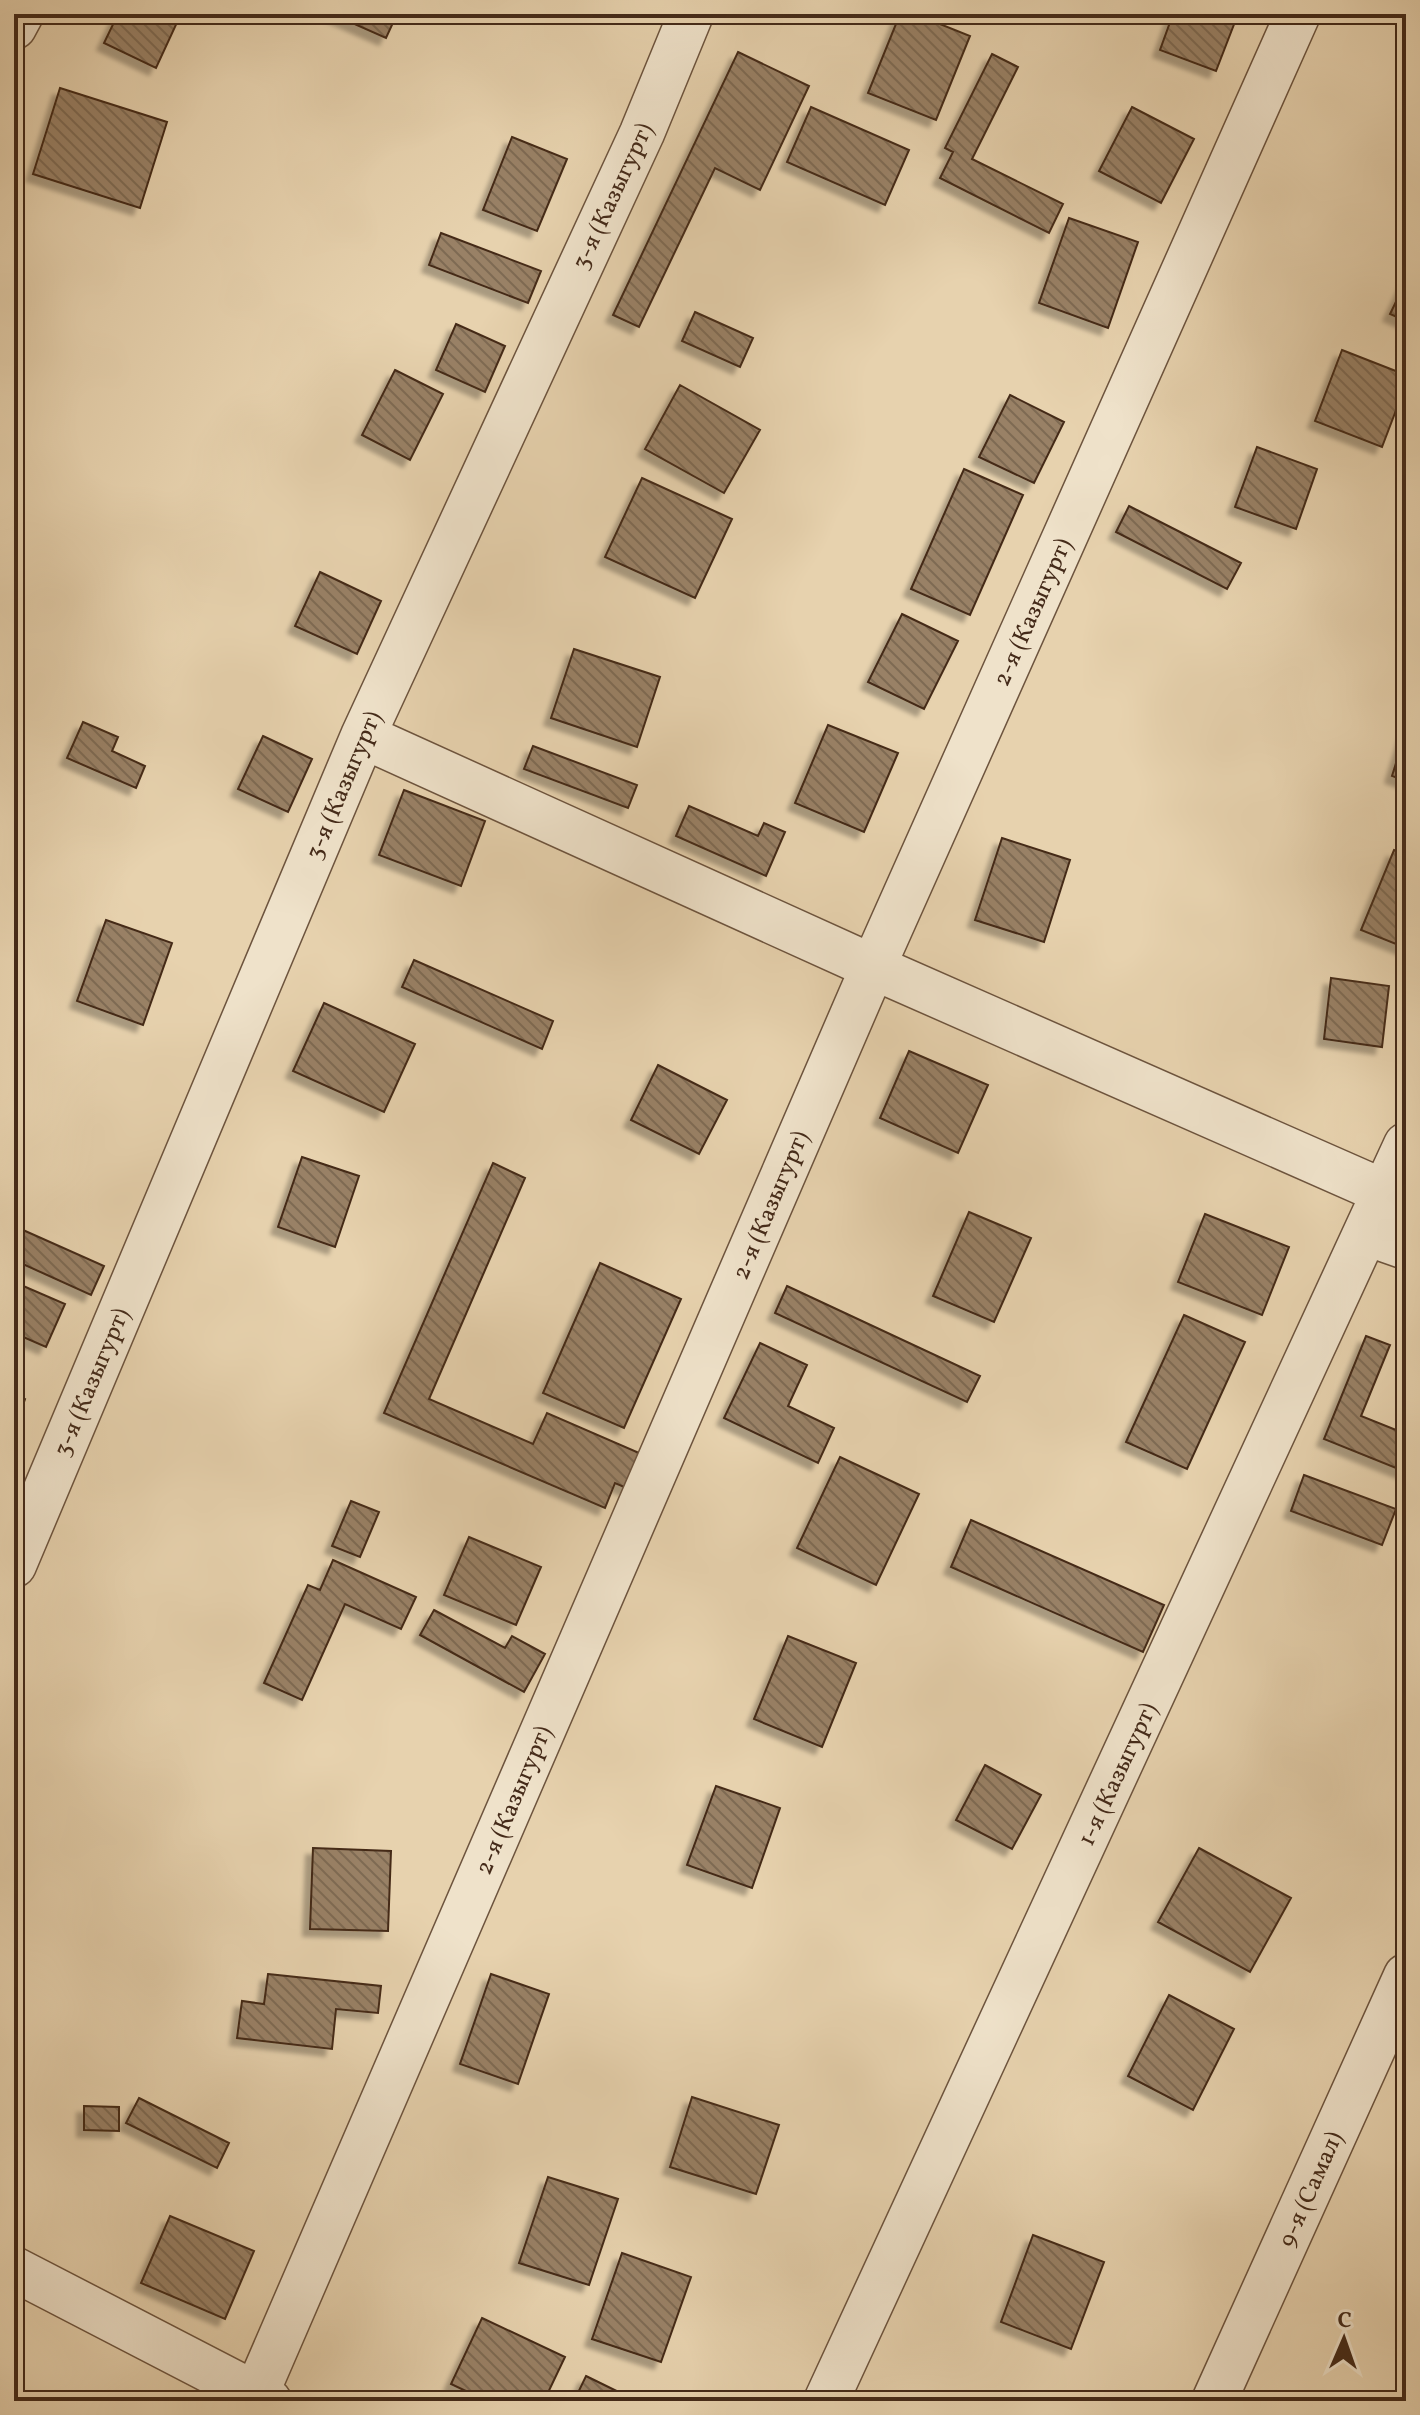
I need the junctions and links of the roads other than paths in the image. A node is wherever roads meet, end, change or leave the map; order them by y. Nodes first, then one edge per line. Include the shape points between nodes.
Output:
1 (21, 14) edge
2 (691, 14) edge
3 (1298, 14) edge
4 (14, 27) edge
5 (363, 736) junction
6 (873, 967) junction
7 (1406, 1145) edge
8 (1384, 1192) junction
9 (1366, 1233) junction
10 (1406, 1247) edge
11 (14, 1565) edge
12 (1406, 1976) edge
13 (14, 2269) edge
14 (259, 2399) edge
15 (826, 2401) edge
16 (1214, 2401) edge

1 - 4 street
2 - 5 street, 3-я (Казыгурт) via 642,133
3 - 6 street, 2-я (Казыгурт)
5 - 6 street
5 - 11 street, 3-я (Казыгурт)
6 - 8 street
6 - 14 street, 2-я (Казыгурт)
7 - 8 street, 1-я (Казыгурт)
8 - 9 street, 1-я (Казыгурт)
9 - 10 street
9 - 15 street, 1-я (Казыгурт)
12 - 16 street, 9-я (Самал)
13 - 14 street

